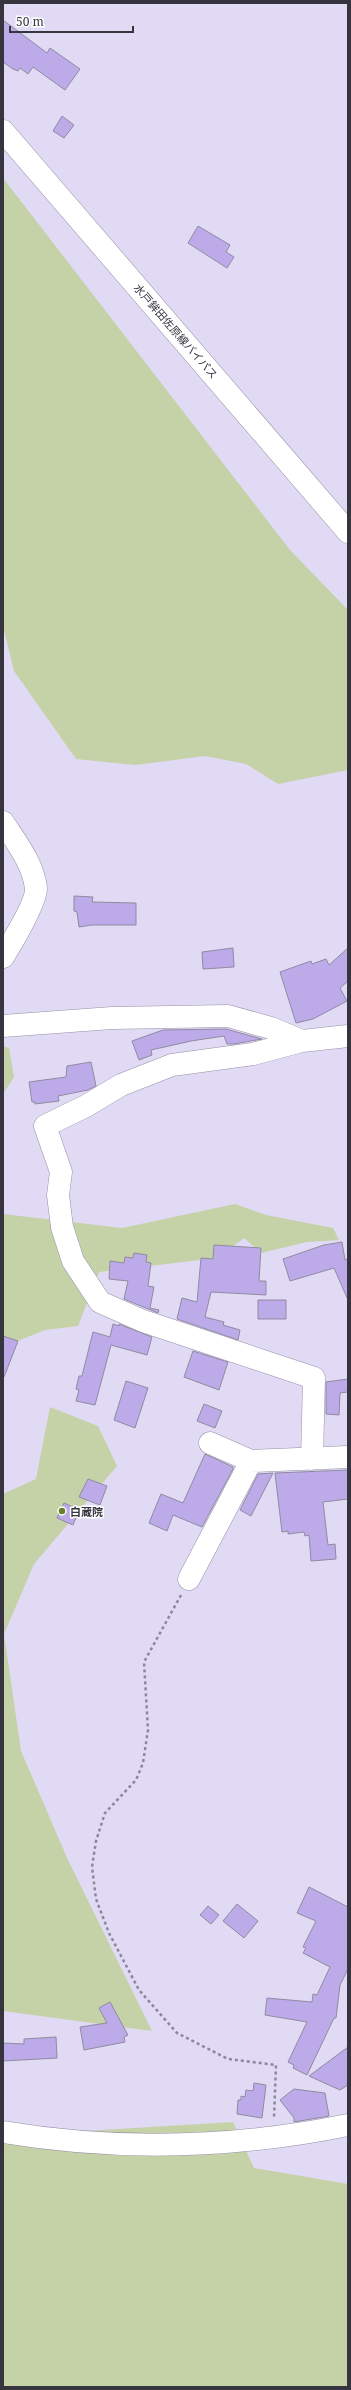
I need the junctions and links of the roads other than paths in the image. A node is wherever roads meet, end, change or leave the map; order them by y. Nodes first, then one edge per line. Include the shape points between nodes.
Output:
1 (3, 131) edge
2 (348, 532) edge
3 (3, 822) edge
4 (3, 957) edge
5 (3, 1026) edge
6 (348, 1036) edge
7 (302, 1041) junction
8 (210, 1443) dead end
9 (348, 1456) edge
10 (312, 1459) junction
11 (251, 1461) junction
12 (190, 1578) road end
13 (348, 2125) edge
14 (3, 2132) edge

1 - 2 street, 水戸鉾田佐原線バイパス
3 - 4 street via 28,859 36,889 22,928
5 - 7 street via 112,1018 228,1016 271,1028
6 - 7 street
7 - 10 street via 253,1054 172,1065 121,1085 45,1126 61,1172 58,1196 62,1227 73,1260 100,1302 143,1321 314,1378
8 - 11 street
9 - 10 street
10 - 11 street
11 - 12 street
13 - 14 street via 273,2138 231,2142 125,2144

